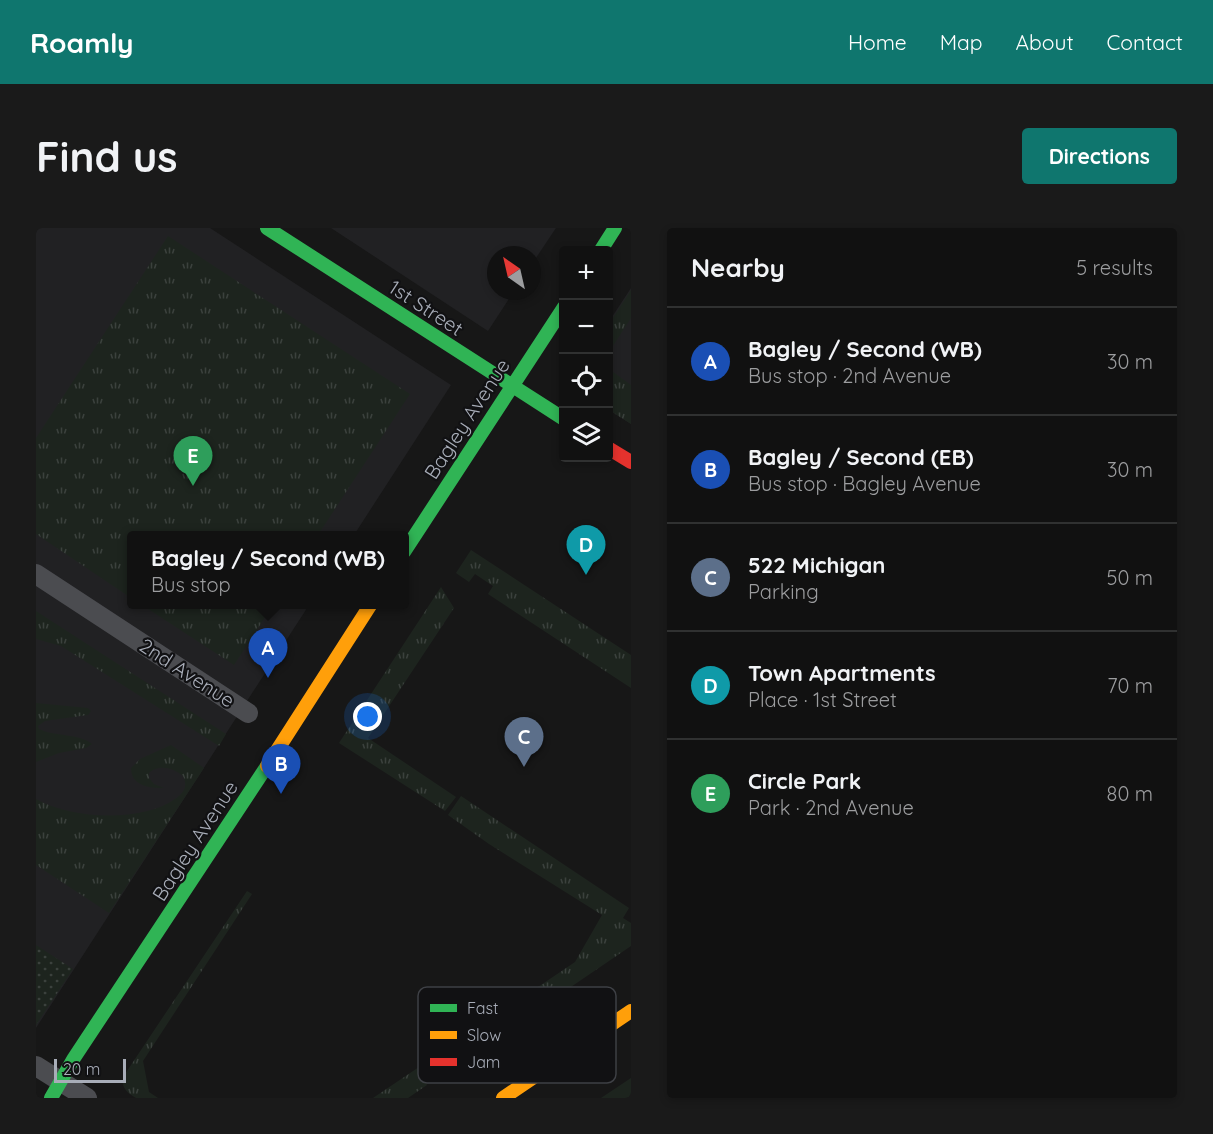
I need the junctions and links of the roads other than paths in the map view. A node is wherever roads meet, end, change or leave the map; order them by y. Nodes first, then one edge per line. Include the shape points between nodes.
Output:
1 (267, 228) edge
2 (615, 228) edge
3 (603, 246) edge
4 (559, 315) edge
5 (512, 386) junction
6 (559, 416) edge
7 (613, 451) edge
8 (631, 462) edge
9 (409, 546) edge
10 (36, 574) edge
11 (368, 609) edge
12 (248, 712) dead end
13 (631, 1011) edge
14 (616, 1021) edge
15 (36, 1066) edge
16 (525, 1083) edge
17 (56, 1090) edge
18 (87, 1098) edge
19 (503, 1098) edge

1 - 5 street, 1st Street
2 - 3 street
4 - 5 street, Bagley Avenue
5 - 6 street, 1st Street
5 - 9 street, Bagley Avenue
7 - 8 street
10 - 12 street, 2nd Avenue
11 - 17 street, Bagley Avenue
13 - 14 street
15 - 17 street
16 - 19 street
17 - 18 street

